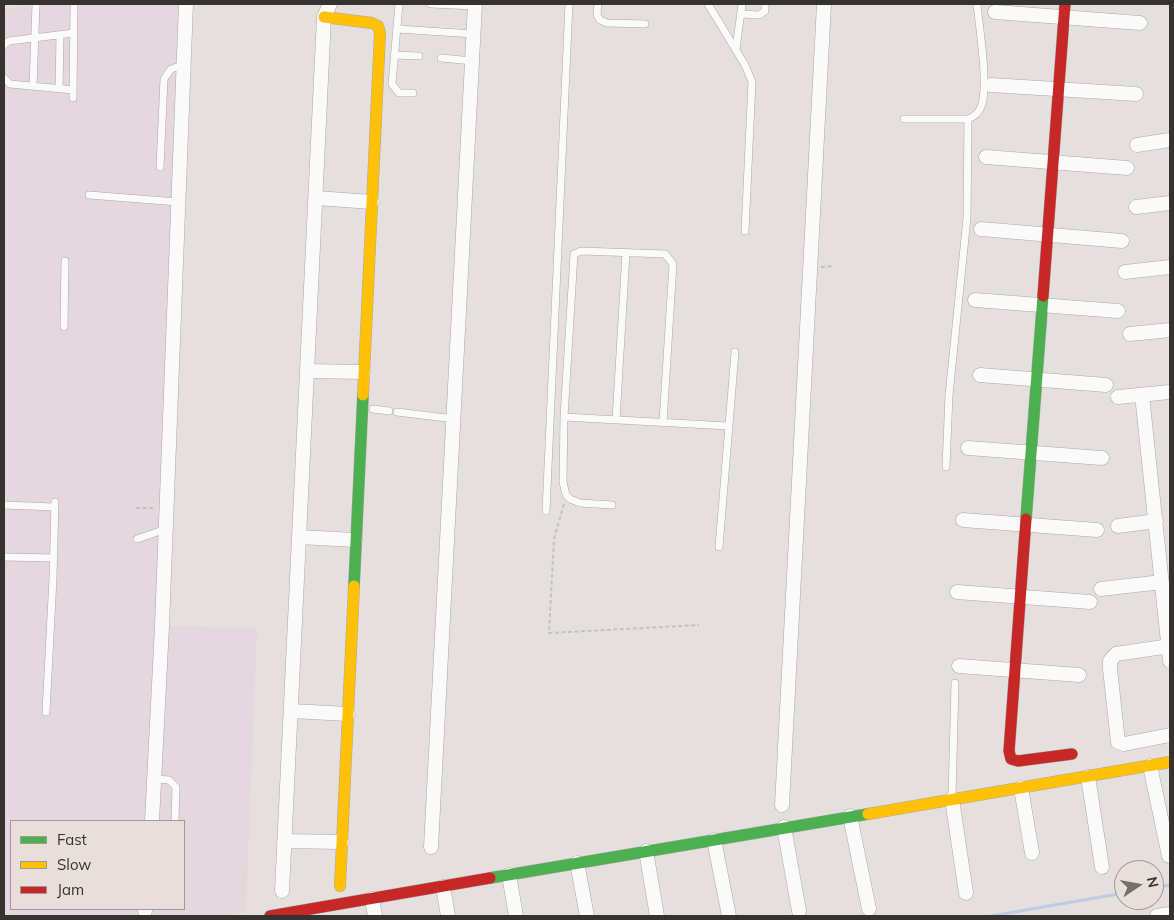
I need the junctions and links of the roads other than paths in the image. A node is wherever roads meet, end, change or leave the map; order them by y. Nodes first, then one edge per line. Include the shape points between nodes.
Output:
1 (74, 4) edge
2 (186, 4) edge
3 (330, 4) edge
4 (399, 4) edge
5 (431, 4) edge
6 (569, 4) edge
7 (598, 4) edge
8 (708, 4) edge
9 (742, 4) edge
10 (765, 4) edge
11 (824, 4) edge
12 (977, 4) edge
13 (1065, 4) edge
14 (36, 5) edge
15 (475, 5) edge
16 (995, 12) dead end
17 (741, 14) junction
18 (324, 17) junction
19 (1064, 18) junction
20 (1140, 23) dead end
21 (645, 24) dead end
22 (397, 29) junction
23 (74, 33) junction
24 (474, 34) junction
25 (60, 35) junction
26 (35, 38) junction
27 (4, 45) edge
28 (736, 49) junction
29 (394, 55) junction
30 (419, 56) dead end
31 (441, 58) dead end
32 (473, 61) junction
33 (183, 65) junction
34 (4, 78) edge
35 (991, 85) dead end
36 (33, 86) junction
37 (59, 88) junction
38 (73, 90) junction
39 (1059, 91) junction
40 (413, 93) dead end
41 (1136, 94) dead end
42 (73, 98) dead end
43 (904, 119) dead end
44 (968, 119) junction
45 (1170, 140) edge
46 (1137, 145) dead end
47 (986, 157) dead end
48 (1053, 162) junction
49 (160, 167) dead end
50 (1127, 168) dead end
51 (89, 195) dead end
52 (316, 198) junction
53 (178, 202) junction
54 (372, 202) junction
55 (1170, 203) edge
56 (1136, 207) dead end
57 (981, 228) dead end
58 (745, 231) dead end
59 (1048, 236) junction
60 (1122, 241) dead end
61 (626, 253) junction
62 (65, 261) dead end
63 (1170, 267) edge
64 (1125, 272) dead end
65 (975, 300) dead end
66 (1042, 307) junction
67 (1118, 311) dead end
68 (64, 327) dead end
69 (1170, 330) edge
70 (1130, 334) dead end
71 (735, 352) dead end
72 (307, 371) junction
73 (363, 372) junction
74 (980, 375) dead end
75 (1037, 379) junction
76 (1106, 385) dead end
77 (1170, 392) edge
78 (1142, 395) junction
79 (1118, 397) dead end
80 (373, 409) dead end
81 (564, 417) junction
82 (455, 419) junction
83 (616, 420) junction
84 (663, 422) junction
85 (728, 426) junction
86 (968, 448) dead end
87 (1031, 453) junction
88 (1102, 458) dead end
89 (946, 466) dead end
90 (612, 505) dead end
91 (4, 506) edge
92 (546, 512) dead end
93 (963, 520) dead end
94 (1156, 521) junction
95 (1026, 525) junction
96 (1118, 526) dead end
97 (166, 529) junction
98 (1097, 530) dead end
99 (299, 537) junction
100 (137, 539) dead end
101 (356, 540) junction
102 (718, 547) dead end
103 (4, 557) edge
104 (54, 558) junction
105 (1162, 582) junction
106 (1101, 589) dead end
107 (957, 592) dead end
108 (1021, 597) junction
109 (1090, 602) dead end
110 (1169, 646) edge
111 (1170, 661) edge
112 (959, 666) dead end
113 (1016, 671) junction
114 (1079, 676) dead end
115 (955, 683) dead end
116 (291, 711) junction
117 (46, 712) dead end
118 (348, 714) junction
119 (1170, 735) edge
120 (1072, 754) dead end
121 (1170, 762) edge
122 (1150, 766) junction
123 (1088, 777) junction
124 (156, 779) junction
125 (1021, 788) junction
126 (952, 799) junction
127 (782, 805) dead end
128 (850, 816) junction
129 (152, 820) edge
130 (175, 820) edge
131 (784, 827) junction
132 (714, 840) junction
133 (284, 841) junction
134 (342, 842) junction
135 (431, 847) dead end
136 (646, 851) junction
137 (1032, 853) dead end
138 (1169, 856) dead end
139 (577, 863) junction
140 (1102, 867) dead end
141 (508, 875) junction
142 (340, 886) dead end
143 (443, 887) junction
144 (282, 891) dead end
145 (966, 893) dead end
146 (372, 899) junction
147 (869, 909) dead end
148 (799, 911) dead end
149 (305, 914) edge
150 (1170, 914) edge
151 (270, 916) edge
152 (375, 916) edge
153 (448, 916) edge
154 (516, 916) edge
155 (587, 916) edge
156 (658, 916) edge
157 (729, 916) edge
158 (1157, 916) edge

1 - 23 lane
2 - 33 street
3 - 18 street
4 - 22 lane
5 - 15 lane
6 - 92 lane
7 - 21 lane via 597,15 607,23
8 - 28 lane
9 - 17 lane
10 - 17 lane via 765,11 759,15
11 - 127 street
12 - 44 lane via 983,100 980,109
13 - 19 street
14 - 26 lane
15 - 24 street
16 - 19 street
17 - 28 lane
18 - 52 street
18 - 54 street via 372,23 378,26 380,33
19 - 20 street
19 - 39 street
22 - 24 lane
22 - 29 lane
23 - 25 lane
23 - 38 lane
24 - 32 street
25 - 26 lane
25 - 37 lane
26 - 27 lane via 9,41
26 - 36 lane
28 - 58 lane via 752,82
29 - 30 lane
29 - 40 lane via 392,84 399,93
31 - 32 lane
32 - 82 street
33 - 49 lane via 171,69 164,79
33 - 53 street
34 - 36 lane via 10,84
35 - 39 street
36 - 37 lane
37 - 38 lane
38 - 42 lane
39 - 41 street
39 - 48 street
43 - 44 lane
44 - 89 lane via 967,218 948,394
45 - 46 street
47 - 48 street
48 - 50 street
48 - 59 street
51 - 53 lane
52 - 54 street
52 - 72 street
53 - 97 street
54 - 73 street
55 - 56 street
57 - 59 street
59 - 60 street
59 - 66 street
61 - 81 lane via 581,250 574,254
61 - 83 lane
61 - 84 lane via 665,254 673,264
62 - 68 lane
63 - 64 street
65 - 66 street
66 - 67 street
66 - 75 street
69 - 70 street
71 - 85 lane
72 - 73 street
72 - 99 street
73 - 101 street
74 - 75 street
75 - 76 street
75 - 87 street
77 - 78 street
78 - 79 street
78 - 94 street
80 - 82 lane
81 - 83 lane
81 - 90 lane via 562,470 566,495 580,503
82 - 135 street
83 - 84 lane
84 - 85 lane
85 - 102 lane
86 - 87 street
87 - 88 street
87 - 95 street
91 - 104 lane via 55,505
93 - 95 street
94 - 96 street
94 - 105 street
95 - 98 street
95 - 108 street
97 - 100 lane
97 - 124 street
99 - 101 street
99 - 116 street
101 - 118 street
103 - 104 lane
104 - 117 lane
105 - 106 street
105 - 110 street
107 - 108 street
108 - 109 street
108 - 113 street
110 - 111 street
110 - 119 street via 1116,654 1110,661 1110,669 1118,742 1124,744
112 - 113 street
113 - 114 street
113 - 120 street via 1011,759 1018,761
115 - 126 lane
116 - 118 street
116 - 133 street
118 - 134 street
121 - 122 street
122 - 123 street
122 - 138 street
123 - 125 street
123 - 140 street
124 - 129 street
124 - 130 lane via 169,780 176,787
125 - 126 street
125 - 137 street
126 - 128 street
126 - 145 street
128 - 131 street
128 - 147 street
131 - 132 street
131 - 148 street
132 - 136 street
132 - 157 street
133 - 134 street
133 - 144 street
134 - 142 street
136 - 139 street
136 - 156 street
139 - 141 street
139 - 155 street
141 - 143 street
141 - 154 street
143 - 146 street
143 - 153 street
146 - 149 street
146 - 152 street
149 - 151 street
150 - 158 street

